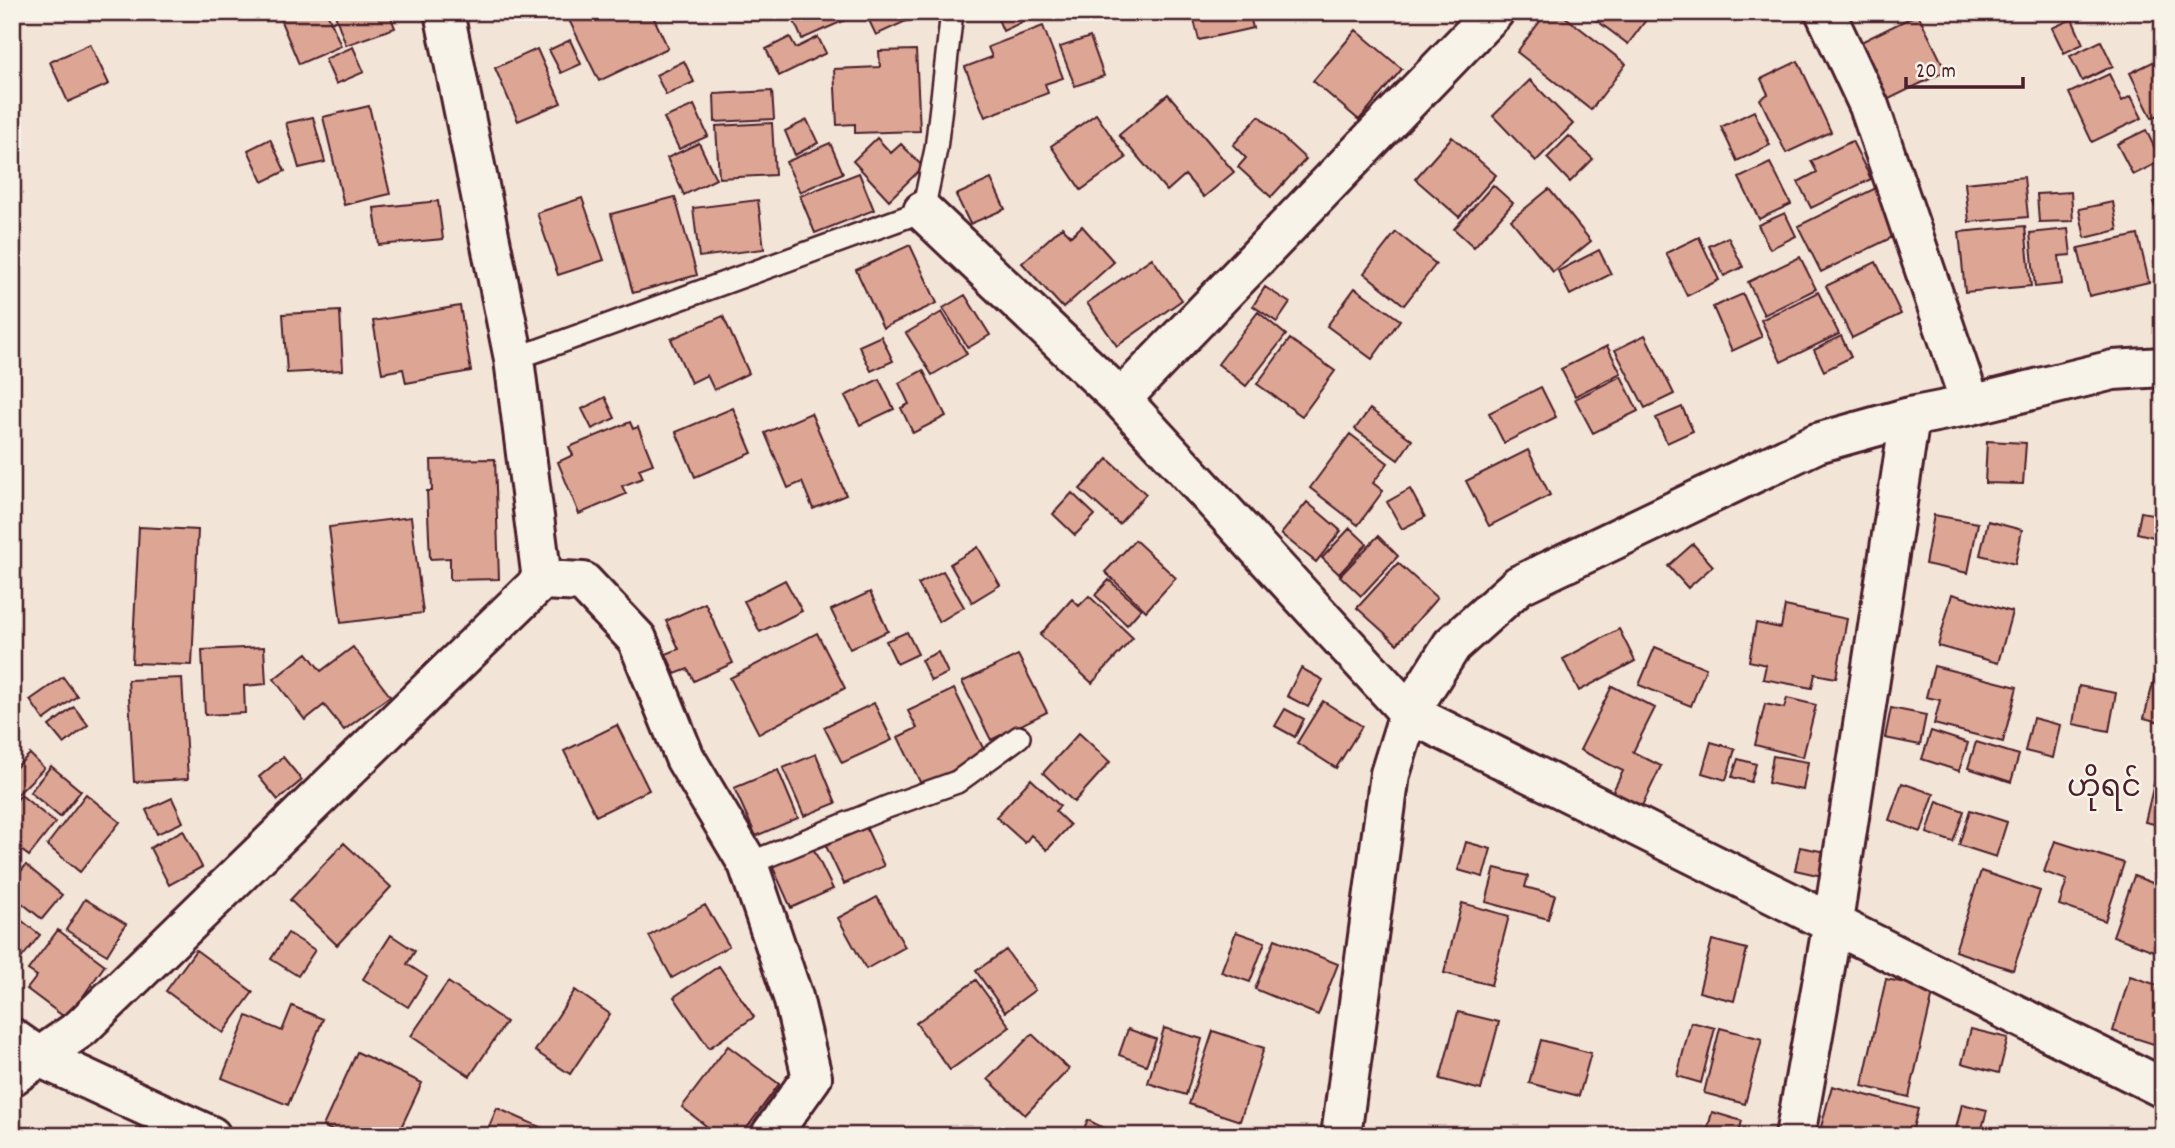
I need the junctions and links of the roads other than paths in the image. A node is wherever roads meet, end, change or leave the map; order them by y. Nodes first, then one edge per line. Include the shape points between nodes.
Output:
1 (444, 12) edge
2 (952, 12) edge
3 (1494, 12) edge
4 (1825, 12) edge
5 (923, 211) junction
6 (514, 359) junction
7 (2163, 367) edge
8 (1121, 399) junction
9 (1971, 405) junction
10 (1910, 417) junction
11 (542, 580) junction
12 (1409, 712) junction
13 (1019, 737) dead end
14 (748, 864) junction
15 (1833, 922) junction
16 (21, 1057) edge
17 (2163, 1088) edge
18 (211, 1136) edge
19 (770, 1136) edge
20 (1341, 1136) edge
21 (1795, 1136) edge

1 - 6 main road
2 - 5 lane via 936,149
3 - 8 main road
4 - 9 main road via 1869,106
5 - 6 lane
5 - 8 main road
6 - 11 main road
7 - 9 main road via 2113,370
8 - 12 main road
9 - 10 main road
10 - 12 main road via 1817,443 1519,585 1452,645
10 - 15 main road
11 - 14 main road via 583,583 637,639 685,758
11 - 16 main road via 81,1028
12 - 15 main road
12 - 20 main road via 1390,774
13 - 14 lane via 957,782
14 - 19 main road via 793,998 812,1077
15 - 17 main road
15 - 21 main road
16 - 18 main road

